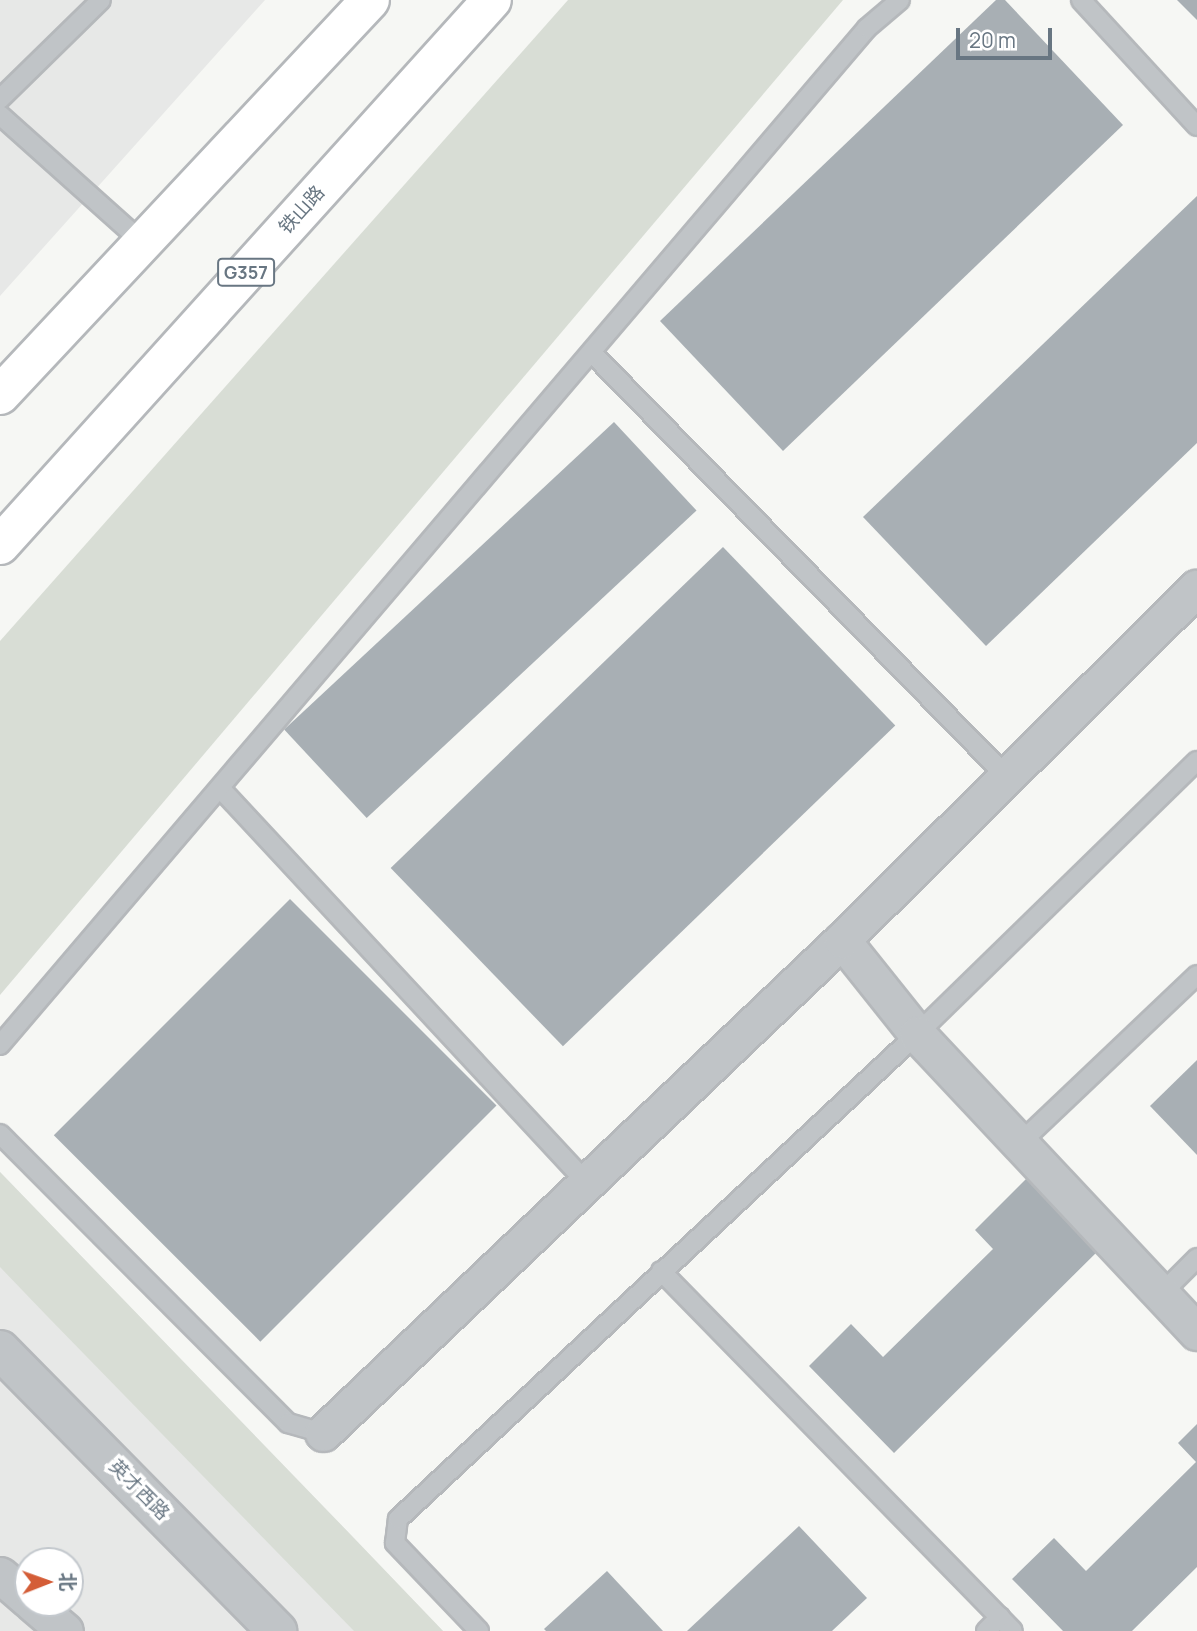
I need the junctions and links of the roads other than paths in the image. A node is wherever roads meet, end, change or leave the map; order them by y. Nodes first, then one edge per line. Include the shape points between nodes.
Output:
1 (101, 0) edge
2 (370, 0) edge
3 (492, 0) edge
4 (900, 0) edge
5 (1081, 0) edge
6 (0, 99) edge
7 (0, 115) edge
8 (1197, 126) edge
9 (143, 243) junction
10 (591, 352) junction
11 (0, 395) edge
12 (0, 545) edge
13 (1197, 588) edge
14 (1197, 761) edge
15 (1007, 777) junction
16 (220, 788) junction
17 (842, 940) junction
18 (1197, 975) edge
19 (917, 1034) junction
20 (0, 1045) edge
21 (0, 1133) edge
22 (1020, 1143) junction
23 (587, 1183) junction
24 (1197, 1258) edge
25 (661, 1271) junction
26 (1161, 1294) junction
27 (1197, 1332) edge
28 (0, 1350) edge
29 (323, 1433) joint
30 (0, 1576) edge
31 (14, 1588) edge
32 (48, 1617) edge
33 (1000, 1617) junction
34 (65, 1631) edge
35 (278, 1631) edge
36 (479, 1631) edge
37 (986, 1631) edge
38 (1013, 1631) edge

1 - 6 lane
2 - 9 highway
3 - 12 highway, 铁山路 / G357
4 - 10 lane via 867,28
5 - 8 lane
7 - 9 lane
9 - 11 highway
10 - 15 lane
10 - 16 lane
13 - 15 street
14 - 19 lane
15 - 17 street
16 - 20 lane
16 - 23 lane
17 - 19 street
17 - 23 street
18 - 22 lane
19 - 22 street
19 - 25 lane
21 - 29 lane via 288,1423
22 - 26 street
23 - 29 street
24 - 26 lane
25 - 33 lane
25 - 36 lane via 416,1499 396,1524 399,1548
26 - 27 street
28 - 35 street, 英才西路
30 - 31 street
32 - 34 street
33 - 37 lane
33 - 38 lane

